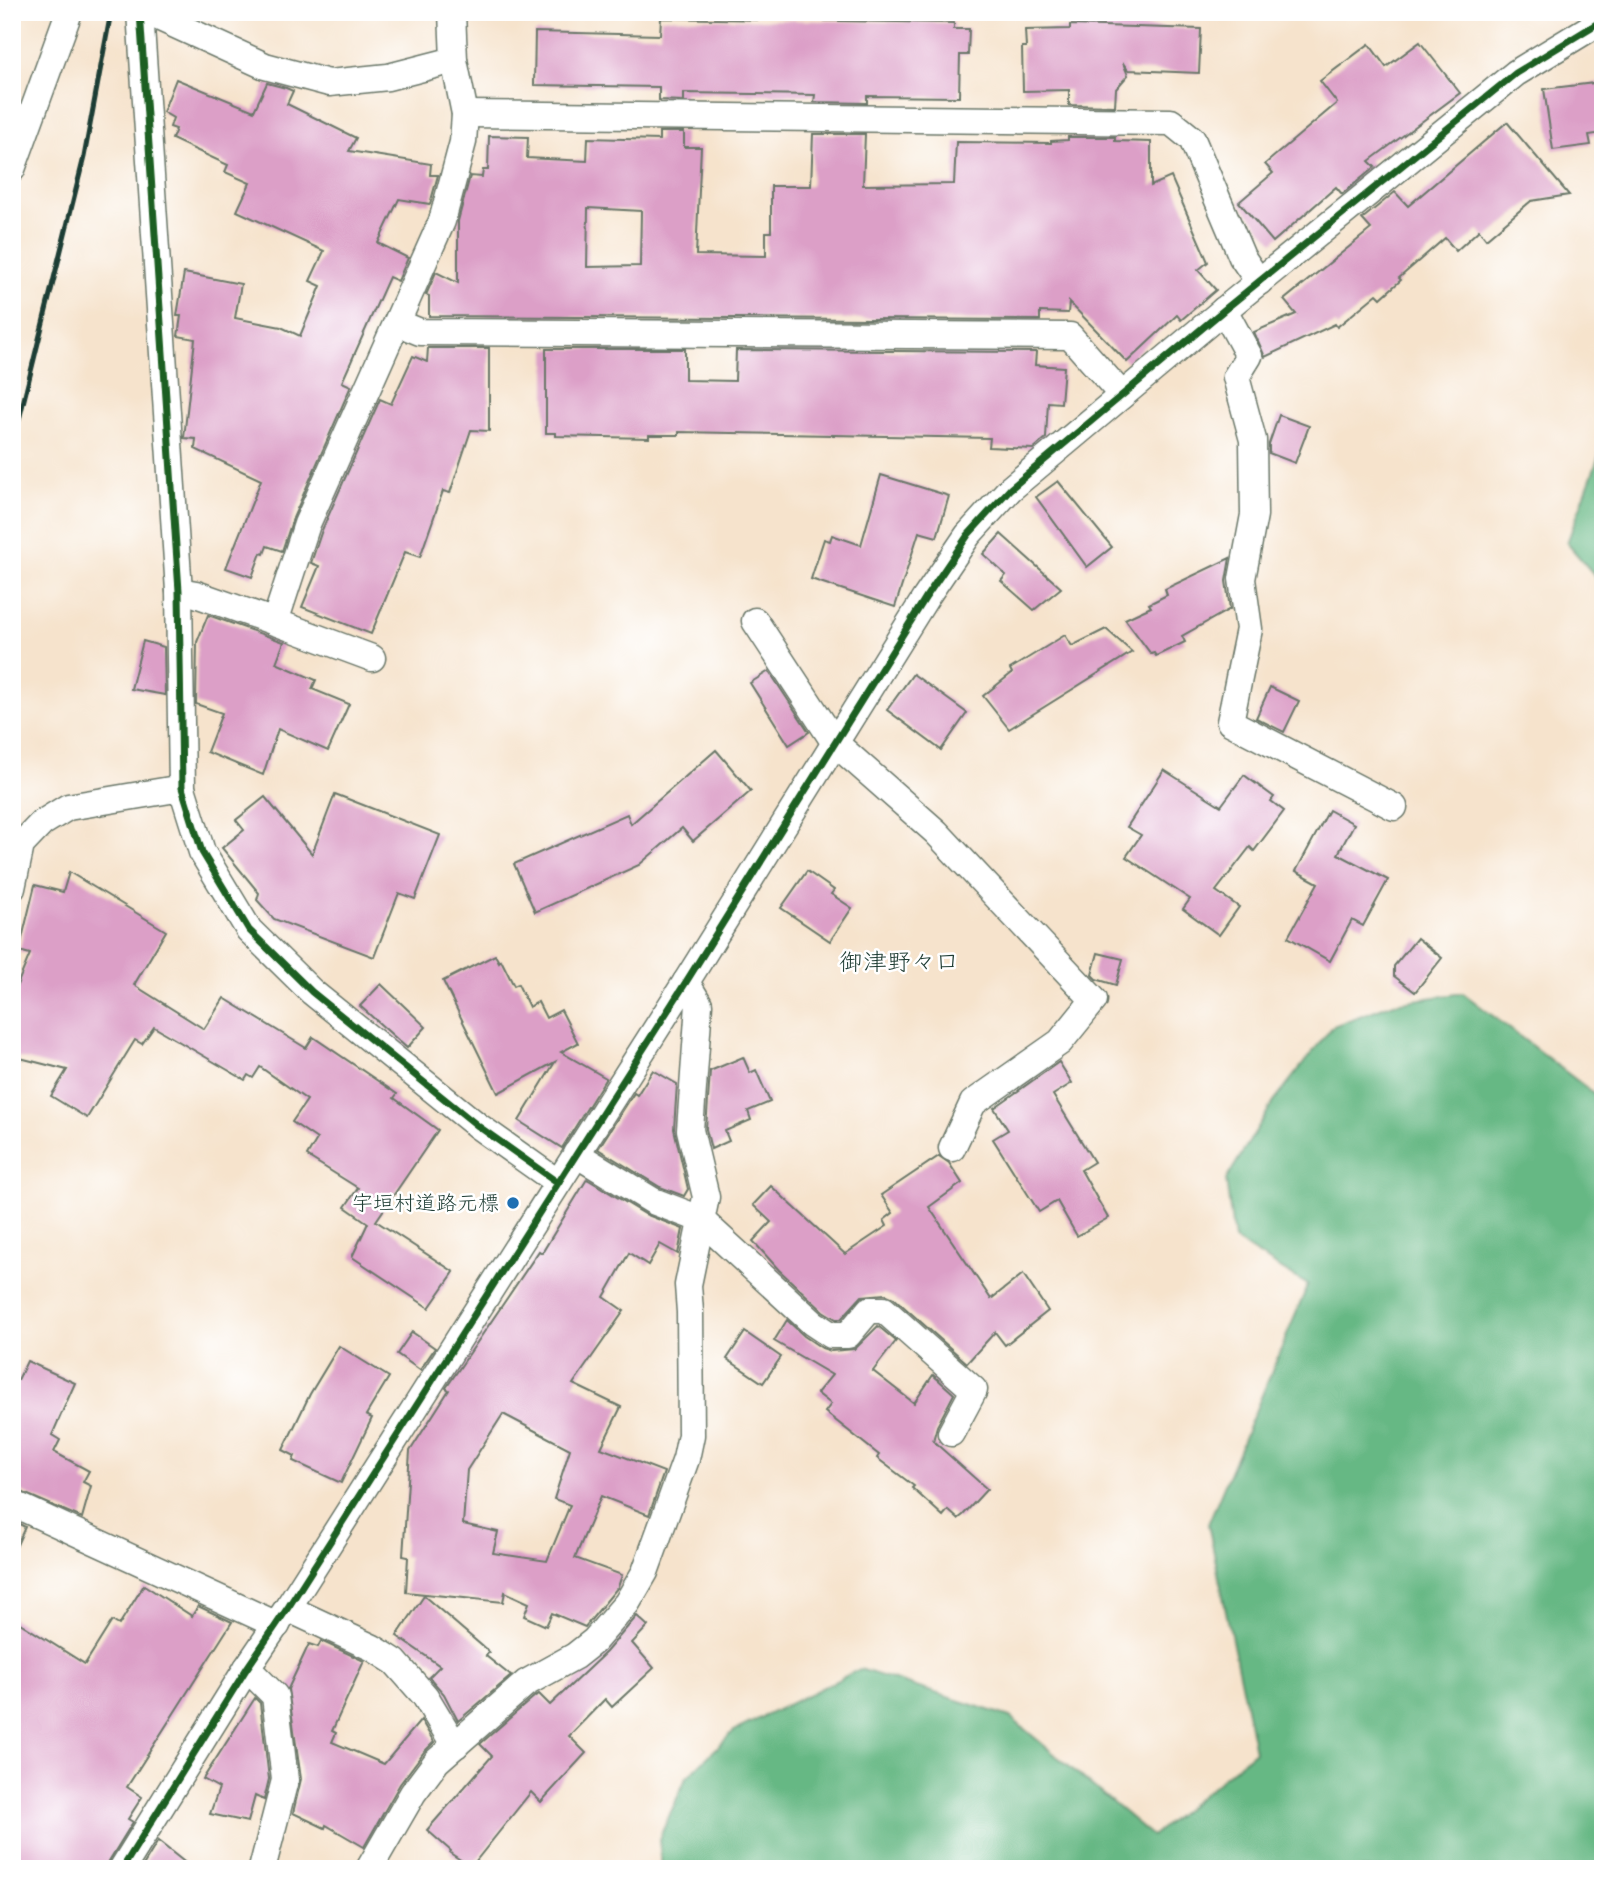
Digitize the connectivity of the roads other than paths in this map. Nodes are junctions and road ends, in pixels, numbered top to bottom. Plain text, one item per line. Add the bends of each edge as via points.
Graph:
1 (69, 12) edge
2 (139, 12) edge
3 (147, 12) edge
4 (452, 12) edge
5 (1603, 20) edge
6 (454, 60) junction
7 (465, 114) junction
8 (12, 169) edge
9 (1259, 282) junction
10 (1224, 310) junction
11 (398, 323) junction
12 (1122, 395) junction
13 (179, 591) junction
14 (755, 621) dead end
15 (275, 622) junction
16 (372, 658) dead end
17 (835, 743) junction
18 (182, 788) junction
19 (1394, 807) dead end
20 (12, 888) edge
21 (686, 982) junction
22 (952, 1148) dead end
23 (576, 1154) junction
24 (557, 1182) junction
25 (700, 1219) junction
26 (951, 1433) dead end
27 (12, 1503) edge
28 (283, 1615) junction
29 (247, 1668) junction
30 (456, 1745) junction
31 (122, 1869) edge
32 (261, 1869) edge
33 (369, 1869) edge

1 - 8 street
2 - 13 street
3 - 6 street via 265,66 329,83 388,77
4 - 6 street
5 - 9 street via 1516,74
6 - 7 street
7 - 9 street via 1171,122 1192,139 1242,257
7 - 11 street via 463,142 442,221
9 - 10 street
10 - 12 street
10 - 19 street via 1250,356 1236,377 1253,440 1254,515 1242,579 1249,629 1230,722
11 - 12 street via 420,332 1070,336
11 - 15 street via 307,524
12 - 17 street via 1010,489 968,535
13 - 15 street
13 - 18 street
14 - 17 street
15 - 16 street
17 - 21 street
17 - 22 street via 936,832 1094,1000 1060,1042 973,1103
18 - 20 street via 68,807 41,823 21,845
18 - 24 street via 202,852 249,930 312,992 478,1126
21 - 23 street
21 - 25 street via 699,1003 690,1130 706,1197
23 - 24 street
23 - 25 street via 653,1202
24 - 28 street
25 - 26 street via 831,1335 848,1335 869,1311 884,1310 974,1390
25 - 30 street via 688,1285 691,1436 645,1572 627,1603 594,1641 575,1657 526,1683
27 - 28 street
28 - 29 street
28 - 30 street via 300,1614 395,1662 425,1696
29 - 31 street
29 - 32 street via 275,1696 285,1780
30 - 33 street via 413,1793

